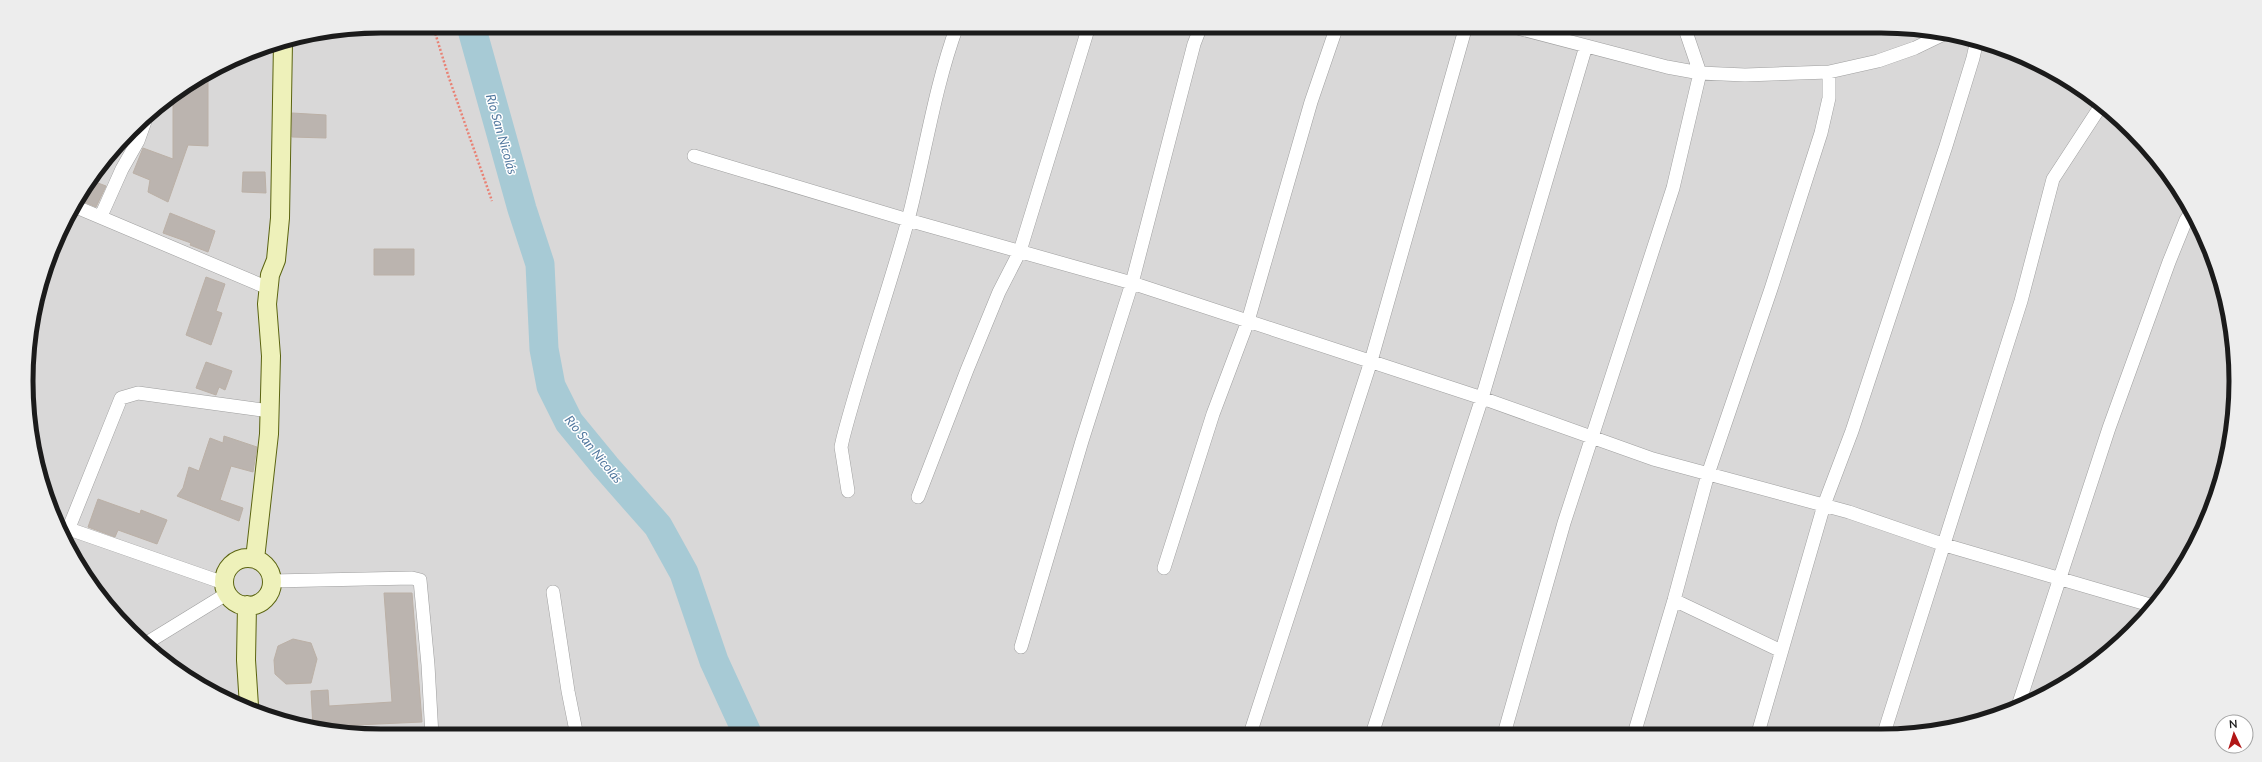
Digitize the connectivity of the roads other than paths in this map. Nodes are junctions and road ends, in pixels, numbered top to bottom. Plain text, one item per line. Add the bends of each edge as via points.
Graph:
1 (954, 33) edge
2 (1087, 33) edge
3 (1198, 33) edge
4 (1335, 33) edge
5 (1464, 33) edge
6 (1537, 33) edge
7 (1686, 33) edge
8 (1936, 38) edge
9 (1586, 46) junction
10 (1976, 46) edge
11 (283, 47) edge
12 (1829, 72) junction
13 (1700, 73) junction
14 (2098, 109) edge
15 (142, 128) edge
16 (694, 156) dead end
17 (79, 208) edge
18 (101, 216) junction
19 (2188, 217) edge
20 (908, 220) junction
21 (1020, 251) junction
22 (1132, 283) junction
23 (268, 288) junction
24 (1248, 320) junction
25 (1371, 361) junction
26 (1482, 398) junction
27 (270, 411) junction
28 (1594, 438) junction
29 (1708, 474) junction
30 (848, 491) dead end
31 (918, 497) dead end
32 (1824, 505) junction
33 (68, 532) edge
34 (1945, 545) junction
35 (255, 559) junction
36 (1164, 568) dead end
37 (2061, 580) junction
38 (272, 581) junction
39 (226, 588) junction
40 (553, 592) dead end
41 (1674, 600) junction
42 (2148, 604) edge
43 (247, 605) junction
44 (150, 641) edge
45 (1021, 646) dead end
46 (1781, 651) junction
47 (2020, 700) edge
48 (249, 703) edge
49 (432, 729) edge
50 (576, 729) edge
51 (1252, 729) edge
52 (1374, 729) edge
53 (1505, 729) edge
54 (1635, 729) edge
55 (1759, 729) edge
56 (1885, 729) edge

1 - 20 street via 948,50
2 - 21 street
3 - 22 street
4 - 24 street via 1311,102
5 - 25 street
6 - 9 street
7 - 13 street
8 - 12 street via 1885,58
9 - 13 street
9 - 26 street
10 - 32 street via 1946,146 1852,431
11 - 23 street via 280,211 276,260
12 - 13 street via 1745,75
12 - 29 street via 1829,98 1821,133
13 - 28 street via 1673,188
14 - 34 street via 2053,179 2021,301
15 - 18 street
16 - 20 street
17 - 18 street
18 - 23 street
19 - 37 street via 2109,428
20 - 21 street
20 - 30 street via 843,438 841,448
21 - 22 street
21 - 31 street via 999,292
22 - 24 street
22 - 45 street
23 - 27 street via 266,304 271,356
24 - 25 street
24 - 36 street via 1213,414
25 - 26 street
25 - 51 street
26 - 28 street
26 - 52 street
27 - 33 street via 138,393 122,398
27 - 35 street
28 - 29 street via 1653,459
28 - 53 street via 1564,523
29 - 32 street
29 - 41 street
32 - 34 street
32 - 46 street
33 - 39 street
34 - 37 street
34 - 56 street
35 - 38 street via 267,567
35 - 39 street via 247,558 233,563 225,576
37 - 42 street
37 - 47 street
38 - 43 street via 268,596 255,605
38 - 49 street via 412,578 420,580
39 - 43 street via 239,604
39 - 44 street
40 - 50 street
41 - 46 street
41 - 54 street
43 - 48 street via 246,660
46 - 55 street

